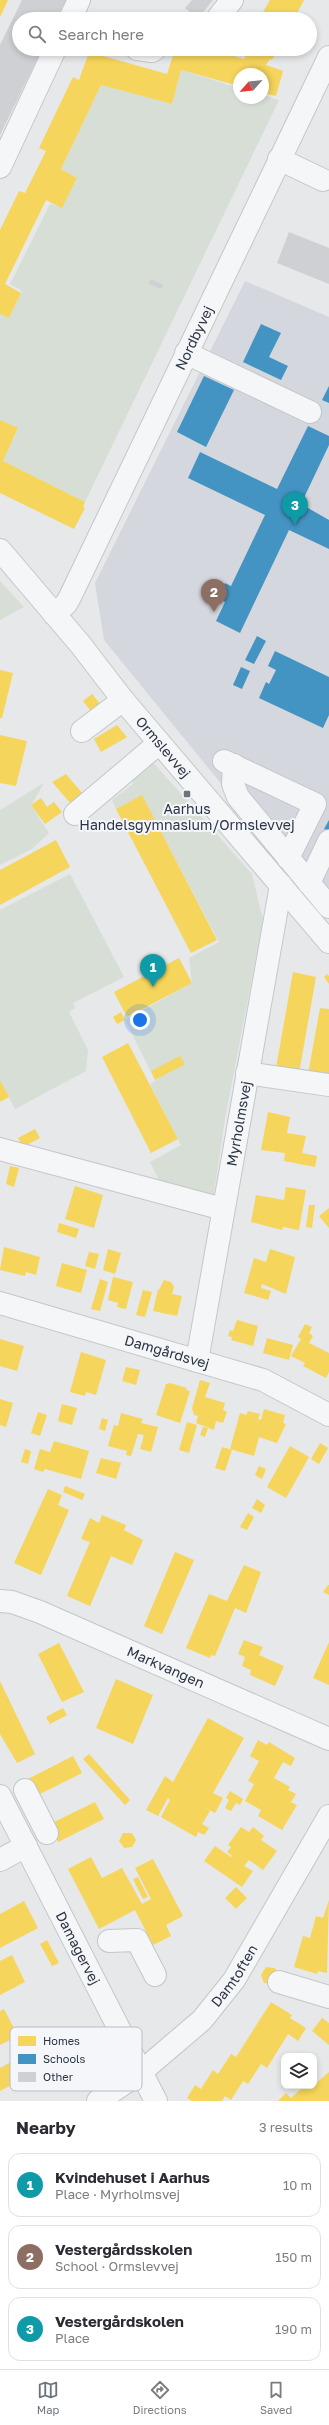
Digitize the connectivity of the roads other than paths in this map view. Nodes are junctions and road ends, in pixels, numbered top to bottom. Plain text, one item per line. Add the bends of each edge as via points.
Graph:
1 (79, 0) edge
2 (232, 0) edge
3 (73, 12) edge
4 (223, 12) edge
5 (53, 56) edge
6 (329, 57) edge
7 (279, 160) junction
8 (0, 167) edge
9 (327, 178) edge
10 (186, 353) junction
11 (310, 412) dead end
12 (0, 550) edge
13 (54, 614) junction
14 (124, 700) junction
15 (82, 731) dead end
16 (159, 743) junction
17 (75, 814) dead end
18 (329, 841) edge
19 (288, 858) junction
20 (309, 883) junction
21 (281, 886) junction
22 (329, 907) edge
23 (329, 942) edge
24 (248, 1073) junction
25 (329, 1085) edge
26 (0, 1149) edge
27 (223, 1209) junction
28 (0, 1303) edge
29 (197, 1361) junction
30 (329, 1415) edge
31 (0, 1601) edge
32 (329, 1739) edge
33 (25, 1790) dead end
34 (0, 1796) edge
35 (43, 1809) junction
36 (329, 1816) edge
37 (14, 1824) junction
38 (47, 1833) dead end
39 (26, 1846) junction
40 (0, 1860) edge
41 (109, 1941) dead end
42 (155, 1975) dead end
43 (279, 1982) dead end
44 (329, 1997) edge
45 (118, 2027) edge
46 (142, 2071) edge
47 (142, 2074) edge
48 (113, 2091) edge
49 (98, 2101) edge
50 (156, 2101) edge

1 - 3 street
2 - 4 street
5 - 8 street
6 - 7 street, Nordbyvej
7 - 9 street
7 - 10 street, Nordbyvej
10 - 11 street
10 - 13 street, Nordbyvej via 70,597
12 - 13 street, Ormslevvej
13 - 14 street, Ormslevvej
14 - 15 street
14 - 16 street, Ormslevvej
16 - 17 street
16 - 21 street, Ormslevvej
18 - 20 street
19 - 19 street via 238,797 229,763 315,804
19 - 20 street
20 - 22 street
21 - 23 street, Ormslevvej
21 - 24 street, Myrholmsvej
24 - 25 street
24 - 27 street, Myrholmsvej
26 - 27 street
27 - 29 street, Myrholmsvej
28 - 29 street, Damgårdsvej
29 - 30 street, Damgårdsvej via 263,1380
31 - 32 street, Markvangen via 12,1602 40,1612
33 - 35 street
34 - 37 street, Damagervej
35 - 37 street
35 - 38 street
36 - 46 street, Damtoften via 234,1980 202,2020
37 - 39 street, Damagervej
39 - 40 street
39 - 45 street, Damagervej
41 - 42 street via 137,1940
43 - 44 street
47 - 50 street, Damagervej
48 - 49 street, Damtoften

